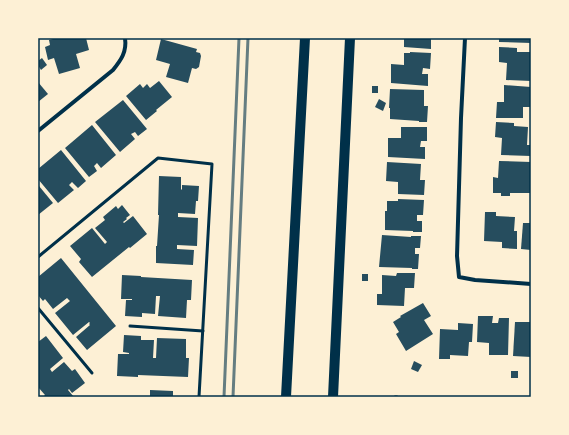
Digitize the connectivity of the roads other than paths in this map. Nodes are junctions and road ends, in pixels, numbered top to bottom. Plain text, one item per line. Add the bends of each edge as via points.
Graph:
1 (125, 38) edge
2 (305, 38) edge
3 (350, 38) edge
4 (465, 38) edge
5 (38, 131) edge
6 (38, 257) edge
7 (531, 284) edge
8 (38, 308) edge
9 (130, 326) dead end
10 (203, 331) junction
11 (92, 373) dead end
12 (199, 397) edge
13 (286, 397) edge
14 (333, 397) edge

1 - 5 street via 126,45 122,58 113,70
2 - 13 main road
3 - 14 main road
4 - 7 street via 457,256 460,277
6 - 10 lane via 158,158 212,164
8 - 11 lane
9 - 10 lane
10 - 12 lane

